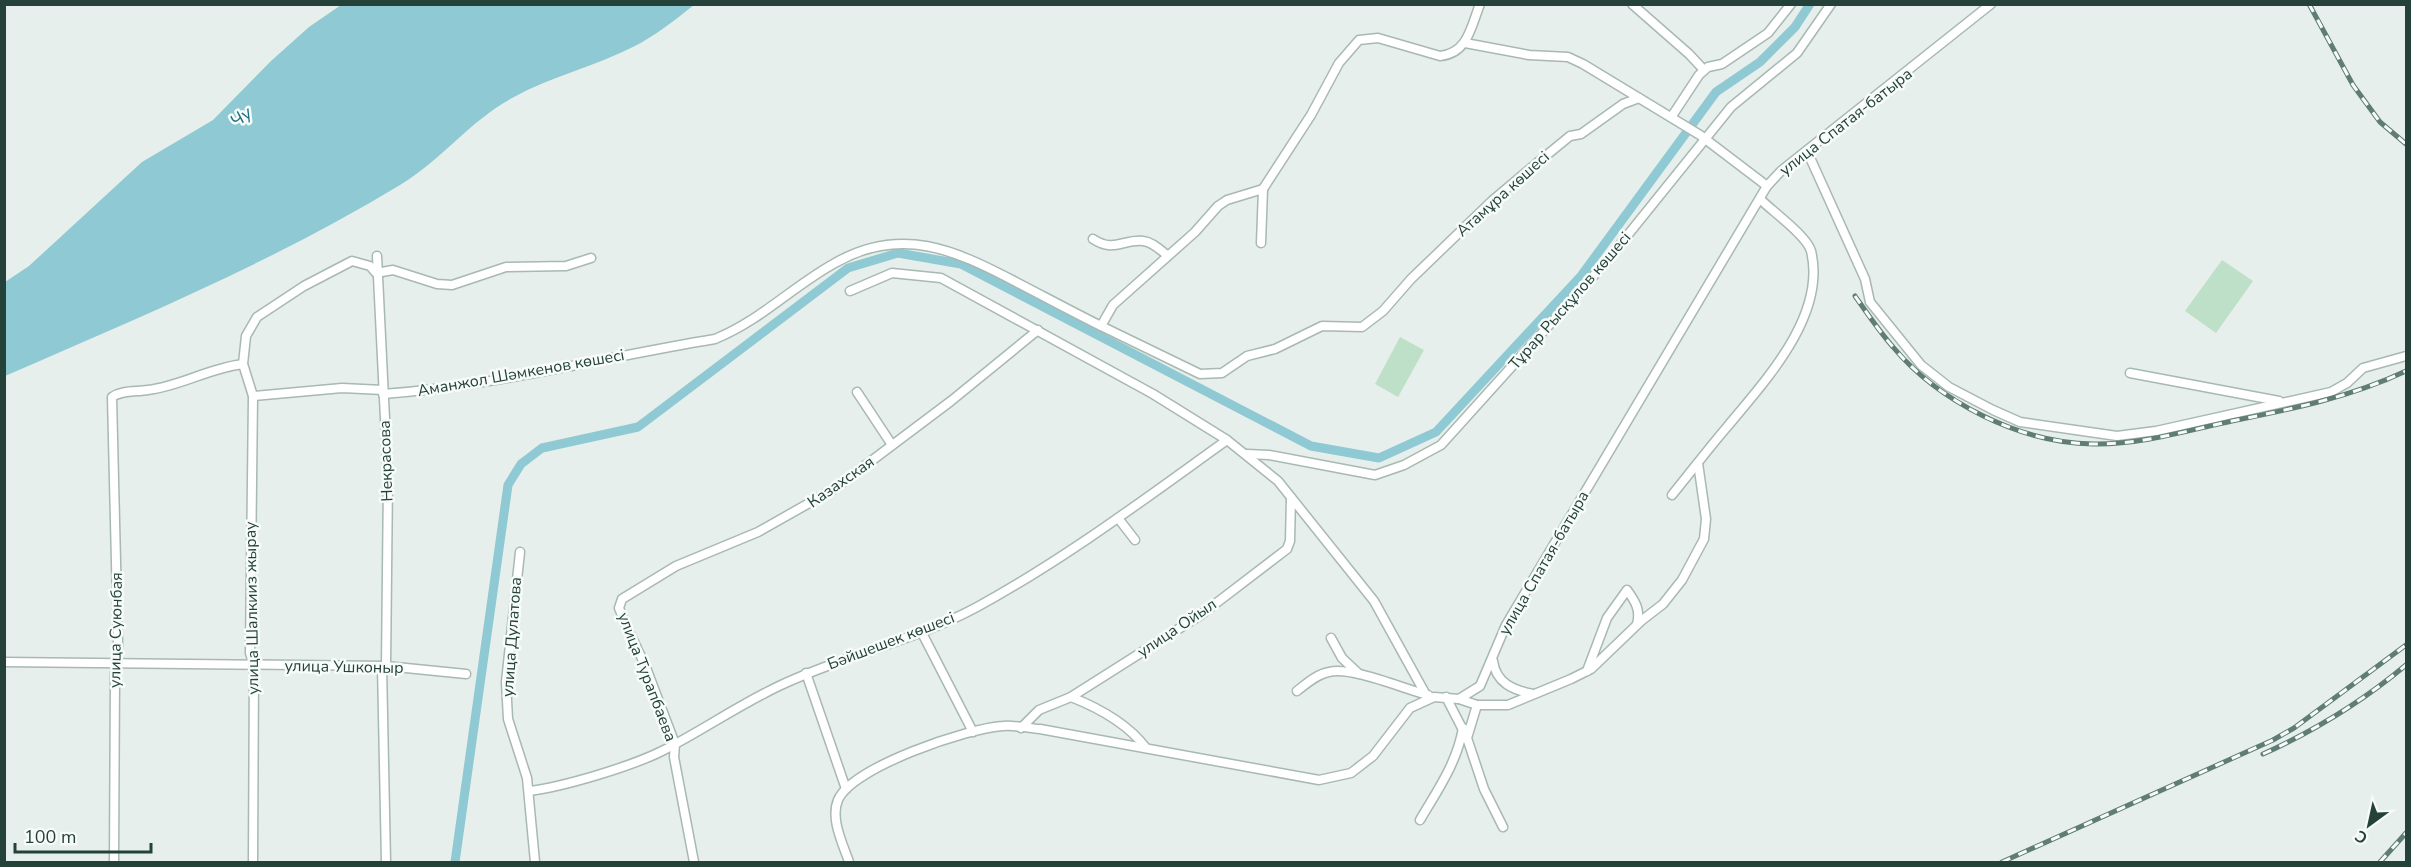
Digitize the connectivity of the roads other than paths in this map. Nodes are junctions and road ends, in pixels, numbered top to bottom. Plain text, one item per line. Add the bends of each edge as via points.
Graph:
1 (1479, 4) edge
2 (1632, 4) edge
3 (1791, 4) edge
4 (1832, 4) edge
5 (1991, 4) edge
6 (1465, 43) junction
7 (1704, 70) junction
8 (1639, 98) junction
9 (1675, 119) junction
10 (1703, 137) junction
11 (1807, 152) junction
12 (1767, 186) junction
13 (1263, 189) junction
14 (1760, 199) junction
15 (1093, 239) dead end
16 (1261, 243) dead end
17 (1167, 255) junction
18 (377, 256) dead end
19 (591, 258) dead end
20 (376, 273) junction
21 (850, 291) dead end
22 (1101, 326) junction
23 (1038, 330) junction
24 (2406, 356) edge
25 (243, 359) junction
26 (2130, 373) dead end
27 (383, 392) junction
28 (857, 392) dead end
29 (253, 396) junction
30 (2282, 402) junction
31 (1227, 440) junction
32 (892, 445) junction
33 (1247, 454) junction
34 (1698, 463) junction
35 (1672, 495) dead end
36 (1291, 498) junction
37 (1118, 518) junction
38 (1135, 540) dead end
39 (520, 552) dead end
40 (622, 599) joint
41 (1636, 627) junction
42 (922, 633) junction
43 (1330, 638) dead end
44 (1493, 660) junction
45 (4, 662) edge
46 (116, 663) junction
47 (254, 666) junction
48 (384, 666) junction
49 (1587, 671) junction
50 (806, 673) junction
51 (466, 674) dead end
52 (1359, 675) junction
53 (1297, 691) dead end
54 (1533, 694) junction
55 (1430, 696) junction
56 (1071, 697) junction
57 (1446, 697) junction
58 (1459, 699) junction
59 (1477, 705) junction
60 (1021, 728) junction
61 (1463, 728) junction
62 (973, 732) junction
63 (1467, 738) junction
64 (675, 744) junction
65 (1146, 748) junction
66 (846, 789) junction
67 (529, 791) junction
68 (1420, 820) dead end
69 (1503, 827) dead end
70 (114, 862) edge
71 (253, 862) edge
72 (386, 862) edge
73 (535, 862) edge
74 (694, 862) edge
75 (849, 862) edge

1 - 6 street
2 - 7 street
3 - 7 street via 1768,33 1722,64
4 - 10 street, Тұрар Рысқұлов көшесі via 1797,52 1731,107
5 - 11 street, улица Спатая-батыра
6 - 8 street via 1529,55 1568,57
6 - 13 street via 1458,52 1440,56 1378,38 1359,40 1339,63 1311,116
7 - 9 street
8 - 9 street
8 - 22 street, Атамұра көшесі via 1623,104 1581,134 1570,136 1537,163 1493,200 1383,311 1362,327 1323,326 1275,349 1247,356 1213,375 1200,374
9 - 10 street
10 - 12 street
10 - 33 street, Тұрар Рысқұлов көшесі via 1606,262 1441,445 1375,475
11 - 12 street, улица Спатая-батыра
11 - 30 street via 1865,279 1870,302 1921,365 1975,401 2020,422 2116,436 2156,431
12 - 14 street, улица Спатая-батыра
13 - 16 street
13 - 17 street via 1218,206
14 - 34 street via 1811,250 1805,318 1778,365
14 - 44 street, улица Спатая-батыра via 1506,625
15 - 17 street via 1118,246 1152,243
17 - 22 street via 1113,305
18 - 20 street, Некрасова
19 - 20 street via 566,266 506,267 452,285 393,270
20 - 25 street via 370,266 352,261 304,286 257,317 246,336
20 - 27 street, Некрасова
21 - 23 street via 892,273 935,276
22 - 27 street, Аманжол Шәмкенов көшесі via 951,250 887,245 832,264 743,328 715,339 473,383
23 - 31 street
23 - 32 street, Казахская
24 - 30 street via 2363,368 2331,392
25 - 29 street, улица Шалкииз жырау
25 - 46 street, улица Суюнбая via 151,390 112,397
26 - 30 street
27 - 29 street, Аманжол Шәмкенов көшесі via 342,388
27 - 48 street, Некрасова via 388,480
28 - 32 street
29 - 47 street, улица Шалкииз жырау via 250,653
31 - 33 street
31 - 37 street, Бәйшешек көшесі
32 - 40 street, Казахская via 795,513 676,566
33 - 36 street
34 - 35 street
34 - 41 street via 1706,519 1704,539 1664,604
36 - 55 street via 1374,601
36 - 56 street, улица Ойыл via 1287,549 1202,614
37 - 38 street
37 - 42 street, Бәйшешек көшесі via 977,607
39 - 67 street, улица Дулатова via 506,682 508,719
40 - 64 street, улица Турапбаева via 619,608
41 - 49 street
41 - 49 street via 1637,603 1627,590 1607,618
42 - 50 street, Бәйшешек көшесі
42 - 62 street
43 - 52 street
44 - 54 street via 1495,672 1503,682
44 - 58 street, улица Спатая-батыра via 1480,686
45 - 46 street, улица Ушконыр
46 - 47 street, улица Ушконыр
46 - 70 street, улица Суюнбая
47 - 48 street, улица Ушконыр
47 - 71 street, улица Шалкииз жырау
48 - 51 street, улица Ушконыр
48 - 72 street, Некрасова
49 - 54 street
50 - 64 street, Бәйшешек көшесі
50 - 66 street
52 - 53 street via 1330,671
52 - 55 street
54 - 59 street via 1508,705
55 - 57 street
55 - 65 street via 1410,708 1373,756 1351,773 1319,780
56 - 60 street, улица Ойыл via 1039,710
56 - 65 street via 1136,734
57 - 58 street
57 - 61 street
58 - 59 street
59 - 63 street
60 - 62 street via 1003,726
60 - 65 street
61 - 63 street
61 - 68 street via 1441,787
62 - 66 street via 922,748 869,772
63 - 69 street via 1484,789
64 - 67 street, Бәйшешек көшесі via 603,771
64 - 74 street, улица Турапбаева
66 - 75 street via 838,800 836,813
67 - 73 street, улица Дулатова

